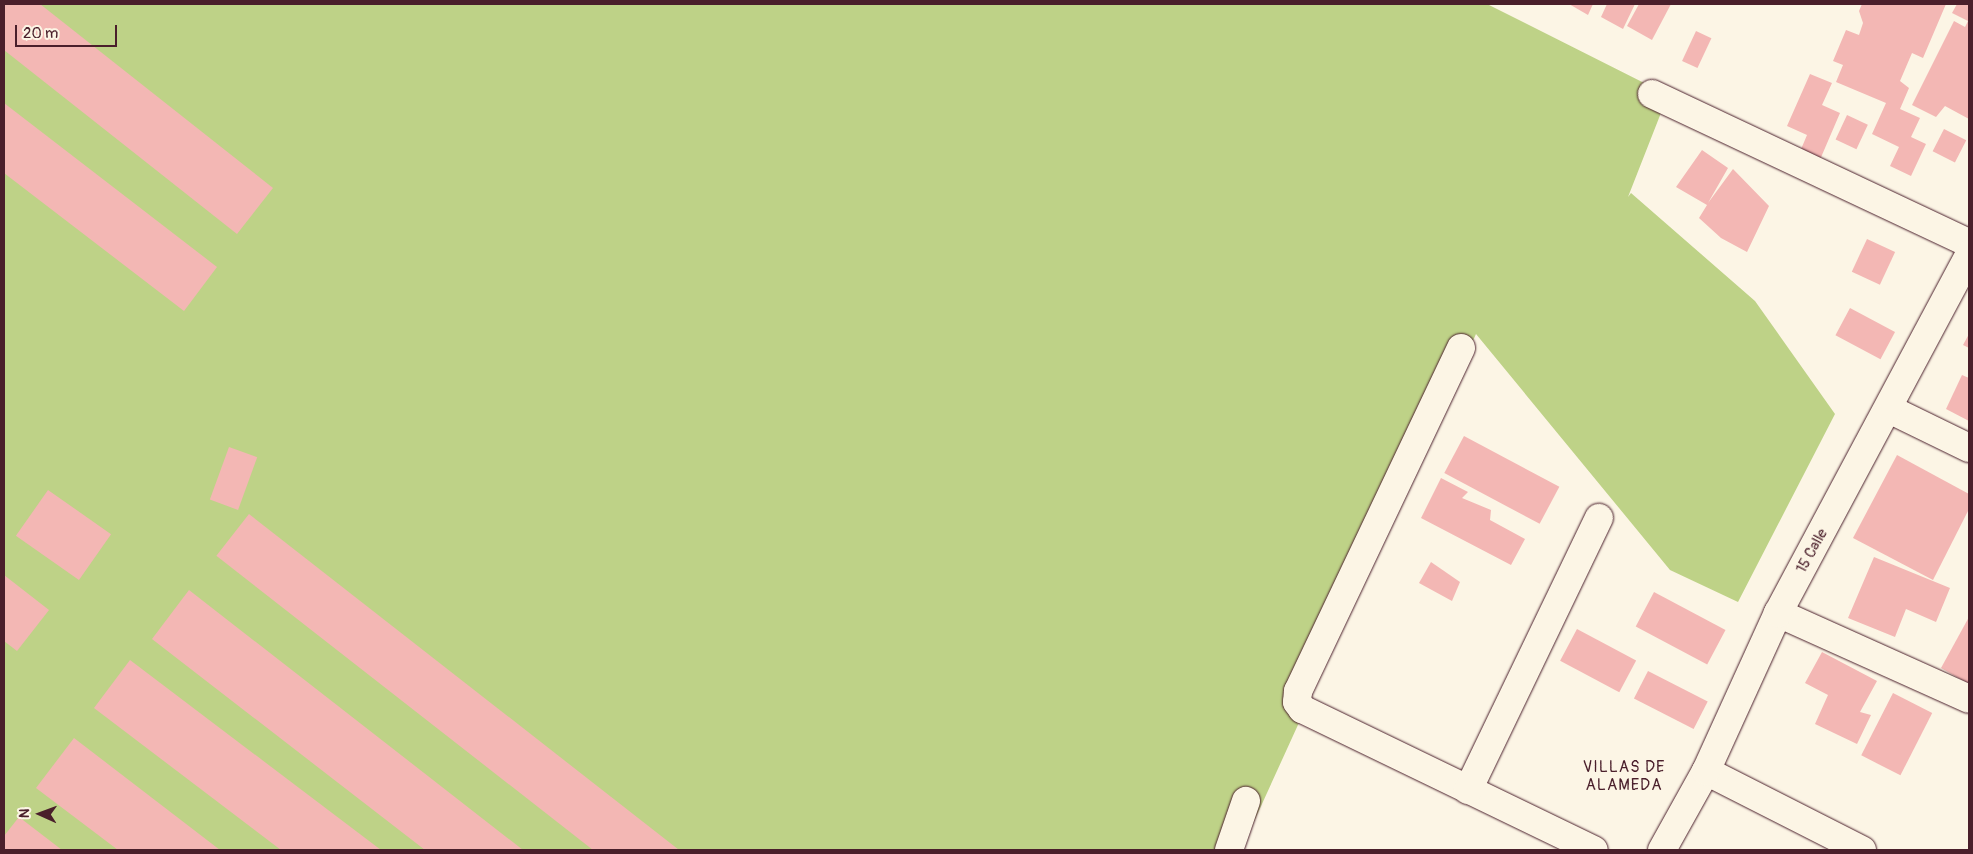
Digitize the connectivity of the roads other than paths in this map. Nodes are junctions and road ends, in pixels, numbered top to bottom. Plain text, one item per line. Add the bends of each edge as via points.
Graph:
1 (1652, 94) dead end
2 (1969, 243) edge
3 (1969, 255) edge
4 (1460, 348) dead end
5 (1889, 409) junction
6 (1969, 448) edge
7 (1599, 518) dead end
8 (1778, 613) junction
9 (1969, 699) edge
10 (1706, 771) junction
11 (1468, 790) junction
12 (1246, 801) dead end
13 (1229, 850) edge
14 (1594, 850) edge
15 (1662, 850) edge
16 (1862, 850) edge

1 - 2 street
3 - 5 street, 15 Calle
4 - 11 street via 1298,691 1297,702 1302,709
5 - 6 street
5 - 8 street, 15 Calle
7 - 11 street
8 - 9 street
8 - 10 street, 15 Calle
10 - 15 street, 15 Calle
10 - 16 street
11 - 14 street
12 - 13 street

